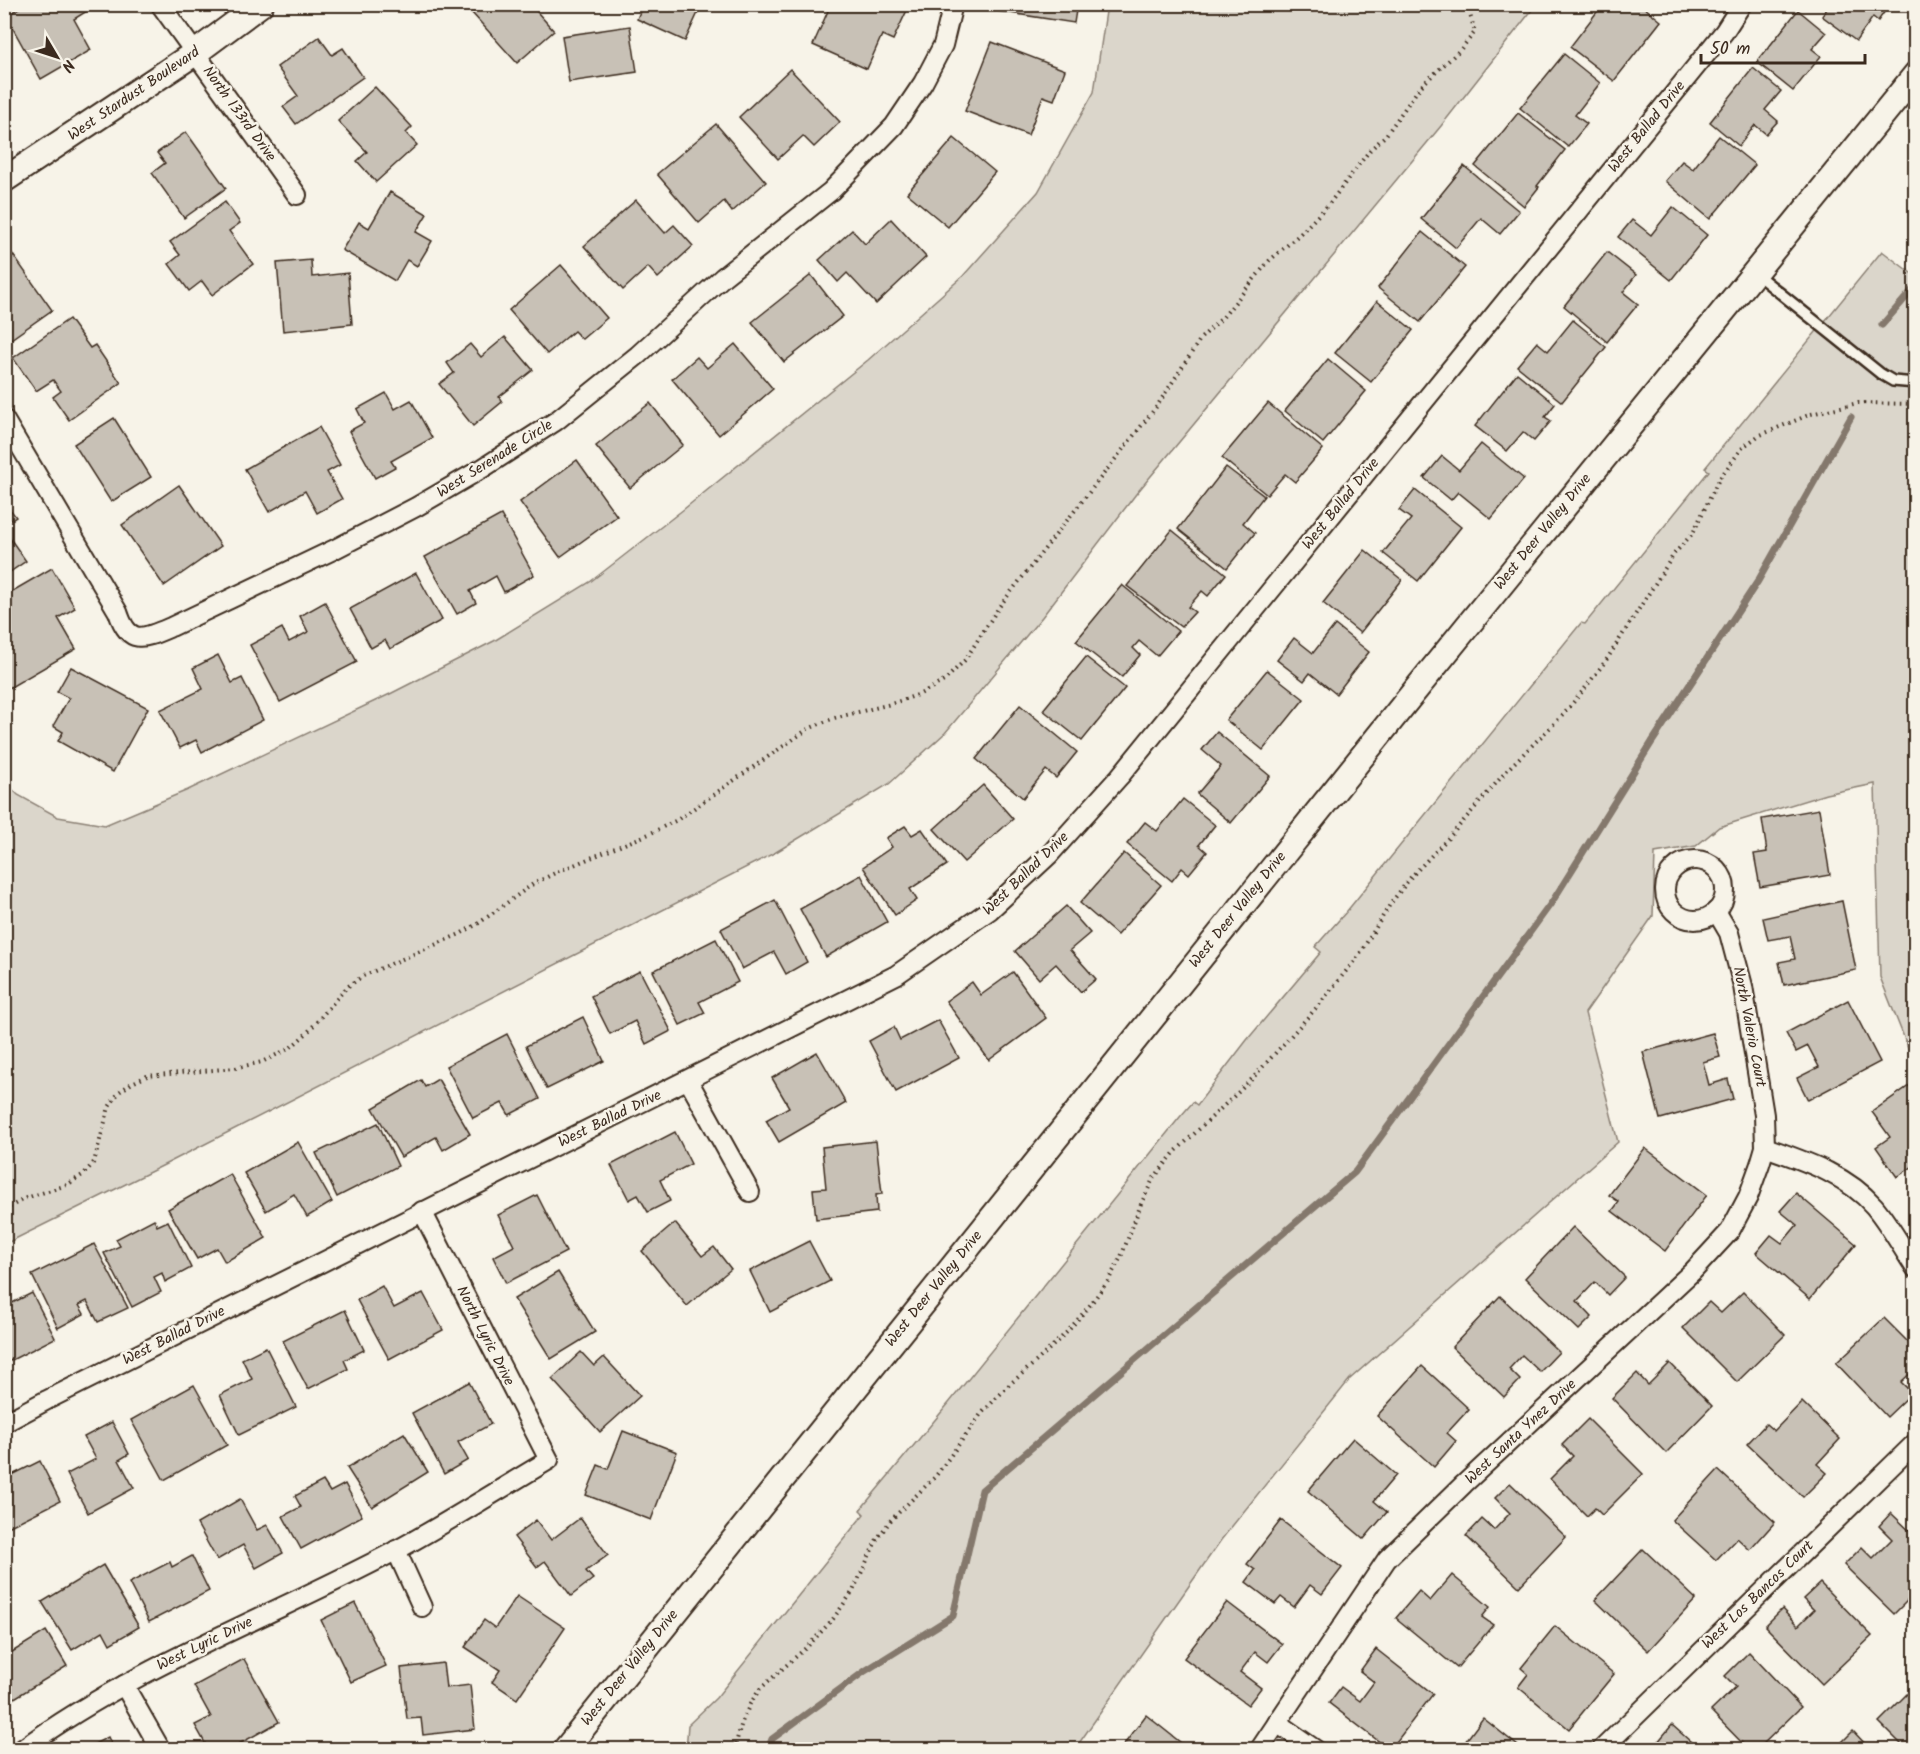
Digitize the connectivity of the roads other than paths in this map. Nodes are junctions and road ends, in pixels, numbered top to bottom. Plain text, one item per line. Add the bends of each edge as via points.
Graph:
1 (160, 4) edge
2 (261, 4) edge
3 (953, 4) edge
4 (1742, 4) edge
5 (195, 53) junction
6 (1916, 74) edge
7 (4, 180) edge
8 (297, 195) dead end
9 (1755, 273) junction
10 (1916, 383) edge
11 (4, 419) edge
12 (1716, 911) dead end
13 (688, 1080) junction
14 (1765, 1147) junction
15 (750, 1192) dead end
16 (422, 1211) junction
17 (1916, 1269) edge
18 (4, 1423) edge
19 (1916, 1442) edge
20 (549, 1460) joint
21 (396, 1550) junction
22 (422, 1607) dead end
23 (124, 1684) junction
24 (1277, 1723) junction
25 (21, 1749) edge
26 (161, 1749) edge
27 (565, 1749) edge
28 (1259, 1749) edge
29 (1317, 1749) edge
30 (1601, 1749) edge

1 - 5 street, North 133rd Drive
2 - 5 street, West Stardust Boulevard
3 - 11 street, West Serenade Circle via 943,45 894,126 831,191 723,277 638,355 556,421 416,507 153,635 133,636 123,629 118,612
4 - 13 street, West Ballad Drive via 1717,41 1120,776 1049,855 990,910 896,975
5 - 7 street, West Stardust Boulevard
5 - 8 street, North 133rd Drive
6 - 9 street, West Deer Valley Drive
9 - 10 lane via 1881,374 1893,381
9 - 27 street, West Deer Valley Drive
12 - 14 street, North Valerio Court via 1729,933 1743,986 1760,1083
13 - 15 street
13 - 16 street, West Ballad Drive
14 - 17 street via 1815,1165 1850,1184 1874,1206
14 - 24 street, West Santa Ynez Drive via 1748,1197 1730,1231 1694,1271 1387,1559
16 - 18 street, West Ballad Drive
16 - 20 street, North Lyric Drive
19 - 30 street, West Los Bancos Court
20 - 21 street, West Lyric Drive
21 - 22 street
21 - 23 street, West Lyric Drive
23 - 25 street, West Lyric Drive
23 - 26 street
24 - 28 street, West Santa Ynez Drive
24 - 29 street

